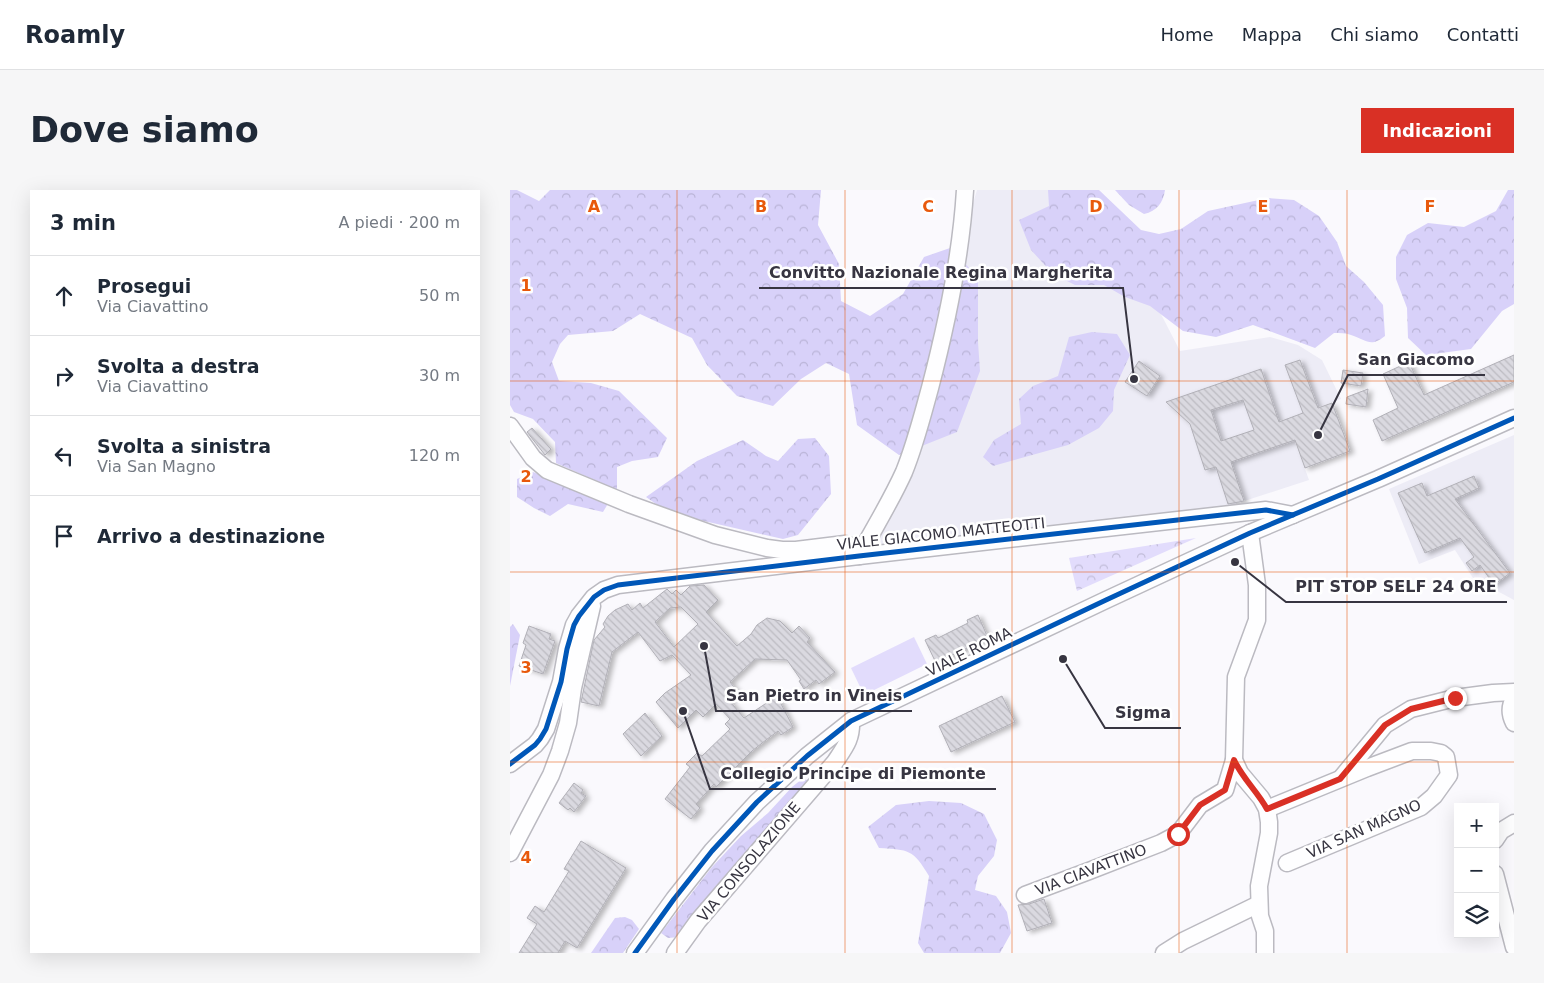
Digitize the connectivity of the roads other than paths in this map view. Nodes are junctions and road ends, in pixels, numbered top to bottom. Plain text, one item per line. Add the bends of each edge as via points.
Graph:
1 (965, 190) edge
2 (1514, 418) edge
3 (510, 426) edge
4 (1293, 515) junction
5 (1250, 533) junction
6 (859, 556) junction
7 (594, 597) junction
8 (1514, 692) edge
9 (1514, 699) edge
10 (851, 721) junction
11 (1514, 723) edge
12 (1234, 760) junction
13 (510, 764) edge
14 (1340, 779) junction
15 (1267, 809) junction
16 (1514, 823) edge
17 (1499, 835) edge
18 (510, 853) edge
19 (1287, 863) dead end
20 (1499, 889) edge
21 (1025, 894) dead end
22 (1259, 904) junction
23 (1514, 947) edge
24 (635, 953) edge
25 (675, 953) edge
26 (1164, 953) edge
27 (1265, 953) edge

1 - 6 street via 953,288 917,437 903,472
2 - 4 street, VIALE ROMA
3 - 6 street via 533,458 547,470 629,504 715,535 767,548 796,550 845,544 853,547
4 - 5 street, VIALE ROMA
4 - 6 street, VIALE GIACOMO MATTEOTTI via 1266,510
5 - 10 street, VIALE ROMA
5 - 12 street, VIA CIAVATTINO via 1257,585 1257,620 1236,677
6 - 7 street, VIALE GIACOMO MATTEOTTI via 618,585
7 - 13 street via 574,626 546,729 535,745
7 - 18 street via 560,751
8 - 14 street, VIA SAN MAGNO via 1455,698 1411,709 1385,725
9 - 11 street via 1510,714
10 - 24 street, VIALE ROMA via 757,802 701,865
10 - 25 street, VIA CONSOLAZIONE via 849,741 835,762 698,921
12 - 15 street
12 - 21 street, VIA CIAVATTINO via 1225,790 1200,805 1178,834
14 - 15 street, VIA SAN MAGNO
14 - 19 street, VIA SAN MAGNO via 1412,750 1441,753 1446,758 1449,775 1434,796 1421,807
15 - 22 street via 1269,833 1259,886
16 - 17 street
20 - 23 street
22 - 26 street
22 - 27 street via 1265,931

